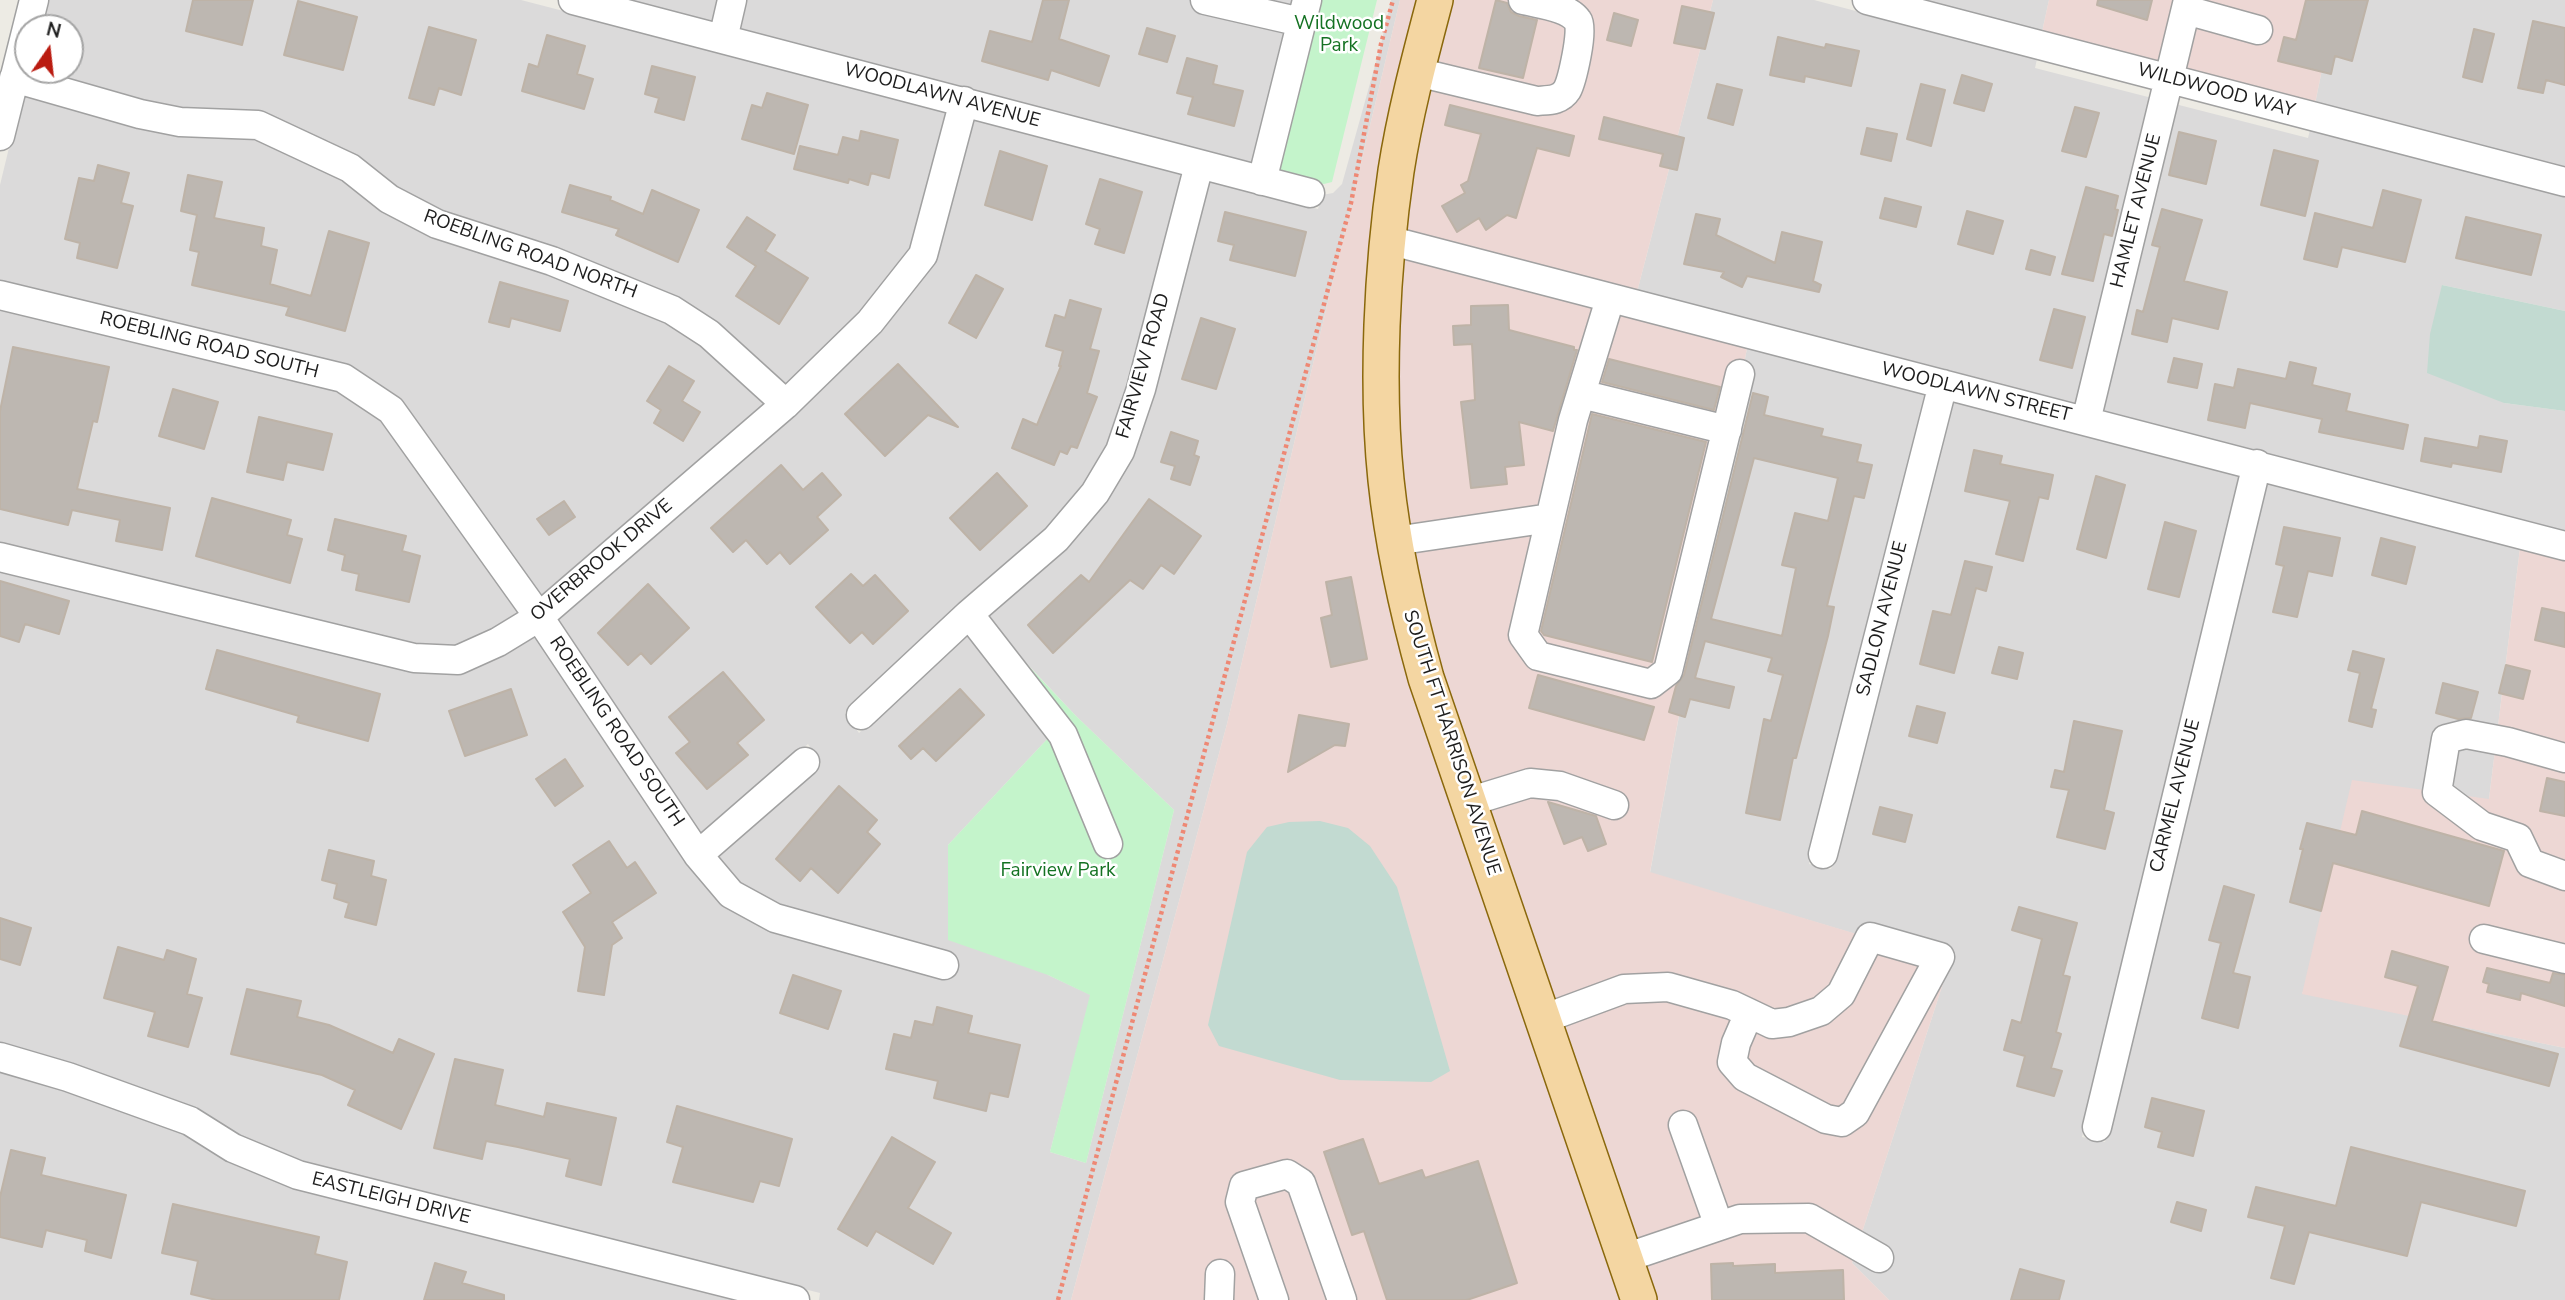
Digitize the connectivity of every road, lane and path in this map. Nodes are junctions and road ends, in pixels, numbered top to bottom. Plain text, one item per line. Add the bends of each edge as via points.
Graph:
1 (573, 0) edge
2 (732, 0) edge
3 (1205, 0) edge
4 (1393, 0) edge
5 (1435, 0) edge
6 (1523, 0) edge
7 (1867, 0) edge
8 (2187, 5) edge
9 (1304, 11) edge
10 (2258, 30) dead end
11 (723, 39) junction
12 (1416, 72) junction
13 (14, 78) edge
14 (2169, 79) junction
15 (35, 84) edge
16 (964, 101) junction
17 (0, 136) edge
18 (1199, 165) junction
19 (1262, 181) junction
20 (2565, 182) edge
21 (1310, 193) dead end
22 (1388, 240) junction
23 (0, 295) edge
24 (1610, 299) junction
25 (1740, 374) dead end
26 (1943, 384) junction
27 (1581, 394) junction
28 (786, 404) junction
29 (2086, 421) junction
30 (1727, 430) junction
31 (2257, 464) junction
32 (1550, 518) junction
33 (1395, 541) junction
34 (2565, 546) edge
35 (0, 557) edge
36 (969, 614) junction
37 (539, 617) junction
38 (861, 715) dead end
39 (2565, 758) edge
40 (805, 762) dead end
41 (1468, 802) junction
42 (1614, 806) dead end
43 (1108, 844) dead end
44 (1823, 854) dead end
45 (698, 855) junction
46 (2565, 876) edge
47 (2484, 939) dead end
48 (2565, 959) edge
49 (944, 965) dead end
50 (1749, 1013) junction
51 (1543, 1019) junction
52 (0, 1057) edge
53 (1683, 1125) dead end
54 (2096, 1127) dead end
55 (1719, 1226) junction
56 (1625, 1258) junction
57 (1879, 1258) dead end
58 (795, 1300) edge
59 (1058, 1300) edge
60 (1274, 1300) edge
61 (1342, 1300) edge
62 (1639, 1300) edge

1 - 11 street, WOODLAWN AVENUE
2 - 11 street
3 - 9 street
4 - 59 path via 1350,203
5 - 12 main road, SOUTH FT HARRISON AVENUE
6 - 12 street via 1567,11 1579,21 1581,33 1566,91 1555,100 1537,101
7 - 14 street, WILDWOOD WAY
8 - 10 street
8 - 14 street, HAMLET AVENUE
9 - 19 street
11 - 16 street, WOODLAWN AVENUE
12 - 22 main road, SOUTH FT HARRISON AVENUE
13 - 17 street
14 - 20 street, WILDWOOD WAY
14 - 29 street, HAMLET AVENUE
15 - 28 street, ROEBLING ROAD NORTH via 180,122 258,125 350,168 389,200 437,223 552,261 672,310 709,334
16 - 18 street, WOODLAWN AVENUE
16 - 28 street, OVERBROOK DRIVE via 923,255 870,322
18 - 19 street, WOODLAWN AVENUE
18 - 36 street, FAIRVIEW ROAD via 1141,389 1120,451 1095,494 1056,539
19 - 21 street, WOODLAWN AVENUE
22 - 24 street, WOODLAWN STREET
22 - 33 main road, SOUTH FT HARRISON AVENUE via 1382,417
23 - 37 street, ROEBLING ROAD SOUTH via 343,378 391,410
24 - 26 street, WOODLAWN STREET
24 - 27 street
25 - 30 street
26 - 29 street, WOODLAWN STREET
26 - 44 street, SADLON AVENUE
27 - 30 street
27 - 32 street
28 - 37 street, OVERBROOK DRIVE
29 - 31 street, WOODLAWN STREET
30 - 32 street via 1668,671 1651,684 1538,656 1523,635
31 - 34 street, WOODLAWN STREET
31 - 54 street, CARMEL AVENUE
32 - 33 street
33 - 41 main road, SOUTH FT HARRISON AVENUE via 1426,678
35 - 37 street, OVERBROOK DRIVE via 414,658 458,660
36 - 38 street, FAIRVIEW ROAD
36 - 43 street via 1063,734
37 - 45 street, ROEBLING ROAD SOUTH
39 - 46 street via 2466,734 2446,739 2437,792 2482,826 2518,838 2530,863
40 - 45 street
41 - 42 street via 1530,783 1560,786
41 - 51 main road, SOUTH FT HARRISON AVENUE
45 - 49 street, ROEBLING ROAD SOUTH via 731,894 775,918
47 - 48 street
50 - 50 street via 1732,1062 1745,1077 1826,1119 1842,1122 1855,1113 1940,957 1870,937 1842,994 1821,1011 1772,1024
50 - 51 street via 1668,987 1624,989
51 - 56 main road, SOUTH FT HARRISON AVENUE
52 - 58 street, EASTLEIGH DRIVE via 190,1121 233,1148 298,1175
53 - 55 street
55 - 56 street
55 - 57 street via 1740,1219 1809,1218
56 - 62 main road, SOUTH FT HARRISON AVENUE
60 - 61 street via 1240,1202 1244,1186 1287,1174 1301,1183

